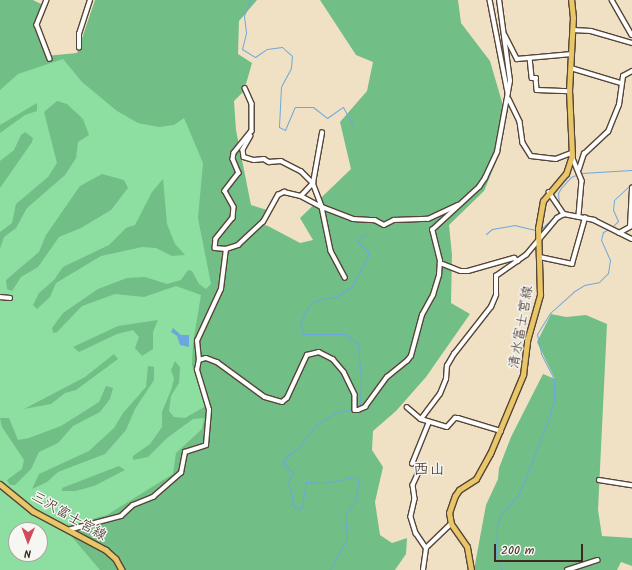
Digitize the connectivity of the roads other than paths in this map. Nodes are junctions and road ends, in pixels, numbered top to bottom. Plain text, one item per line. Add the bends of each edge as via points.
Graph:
1 (47, 0) edge
2 (90, 0) edge
3 (490, 0) edge
4 (499, 0) edge
5 (571, 0) edge
6 (612, 0) edge
7 (502, 29) junction
8 (573, 30) junction
9 (632, 35) edge
10 (632, 43) edge
11 (79, 48) dead end
12 (572, 54) junction
13 (530, 58) junction
14 (50, 59) dead end
15 (571, 68) junction
16 (632, 71) edge
17 (621, 83) junction
18 (245, 88) dead end
19 (569, 91) junction
20 (509, 98) junction
21 (252, 131) junction
22 (322, 133) dead end
23 (572, 155) junction
24 (579, 172) junction
25 (312, 183) junction
26 (632, 188) edge
27 (549, 192) junction
28 (301, 196) junction
29 (463, 203) junction
30 (322, 208) junction
31 (563, 213) junction
32 (579, 217) junction
33 (585, 218) junction
34 (619, 233) junction
35 (632, 239) edge
36 (539, 242) junction
37 (226, 249) junction
38 (540, 257) junction
39 (518, 261) junction
40 (440, 264) junction
41 (345, 277) dead end
42 (0, 297) edge
43 (10, 298) dead end
44 (199, 360) junction
45 (407, 407) dead end
46 (421, 419) junction
47 (429, 422) junction
48 (501, 431) junction
49 (412, 464) dead end
50 (422, 466) dead end
51 (599, 480) dead end
52 (0, 484) edge
53 (632, 485) edge
54 (451, 524) junction
55 (68, 530) junction
56 (426, 548) junction
57 (597, 560) dead end
58 (122, 570) edge
59 (422, 570) edge
60 (471, 570) edge
61 (567, 570) edge

1 - 14 street via 37,25
2 - 11 street via 79,34
3 - 20 street
4 - 7 street
5 - 8 main road, 清水富士宮線
6 - 9 street
7 - 13 street via 515,59
7 - 20 street via 510,69
8 - 10 street via 591,31
8 - 12 main road, 清水富士宮線
12 - 13 street
12 - 15 main road, 清水富士宮線
13 - 19 street via 532,78 536,78 537,90
15 - 17 street
15 - 19 main road, 清水富士宮線
16 - 17 street via 623,76
17 - 24 street via 619,105 608,132 584,154
18 - 21 street via 252,104
19 - 23 main road, 清水富士宮線
20 - 23 street via 520,122 523,143 531,156 556,159
20 - 29 street via 492,166 482,183
21 - 25 street via 243,150 244,157 254,160 261,158 269,162 282,161 301,171
21 - 37 street via 235,150 233,159 238,173 225,191 234,207 233,218 214,244 215,248
22 - 25 street
23 - 24 street
23 - 27 main road, 清水富士宮線 via 566,174
24 - 32 street via 582,189
25 - 28 street
25 - 30 street
26 - 34 street via 630,227
27 - 31 street
27 - 36 main road, 清水富士宮線 via 543,201 538,230
28 - 30 street
28 - 37 street via 284,192 278,195 263,222 238,245
29 - 30 street via 428,219 394,220 384,225 375,220 353,219
29 - 40 street via 432,230
30 - 41 street via 331,251
31 - 32 street
31 - 36 street
32 - 33 street
33 - 34 street
33 - 38 street via 572,264
34 - 35 street
36 - 38 main road, 清水富士宮線
36 - 39 street
37 - 44 street via 226,268 219,296 197,341
38 - 48 main road, 清水富士宮線 via 540,295 527,340 524,375
39 - 40 street via 514,258 490,267 460,271
39 - 46 street via 496,276 496,295 491,307 454,354 447,366 446,379 440,394
40 - 44 street via 436,288 422,315 411,356 387,377 365,407 355,408 355,395 344,372 333,360 319,352 307,355 282,402 265,397 217,362 206,358
42 - 43 street
44 - 55 street via 197,370 209,410 206,445 185,452 181,473 153,497 133,505 121,516
45 - 46 street
46 - 47 street
47 - 48 street via 447,427 458,418
47 - 49 street
48 - 54 main road, 清水富士宮線 via 476,479 454,496 449,513
50 - 56 street via 413,485 415,500 411,517 416,533
51 - 53 street
52 - 55 main road, 三沢富士宮線 via 33,511
54 - 56 street
54 - 60 main road via 467,547
55 - 58 main road, 三沢富士宮線 via 106,550 116,558
56 - 59 street
57 - 61 street

